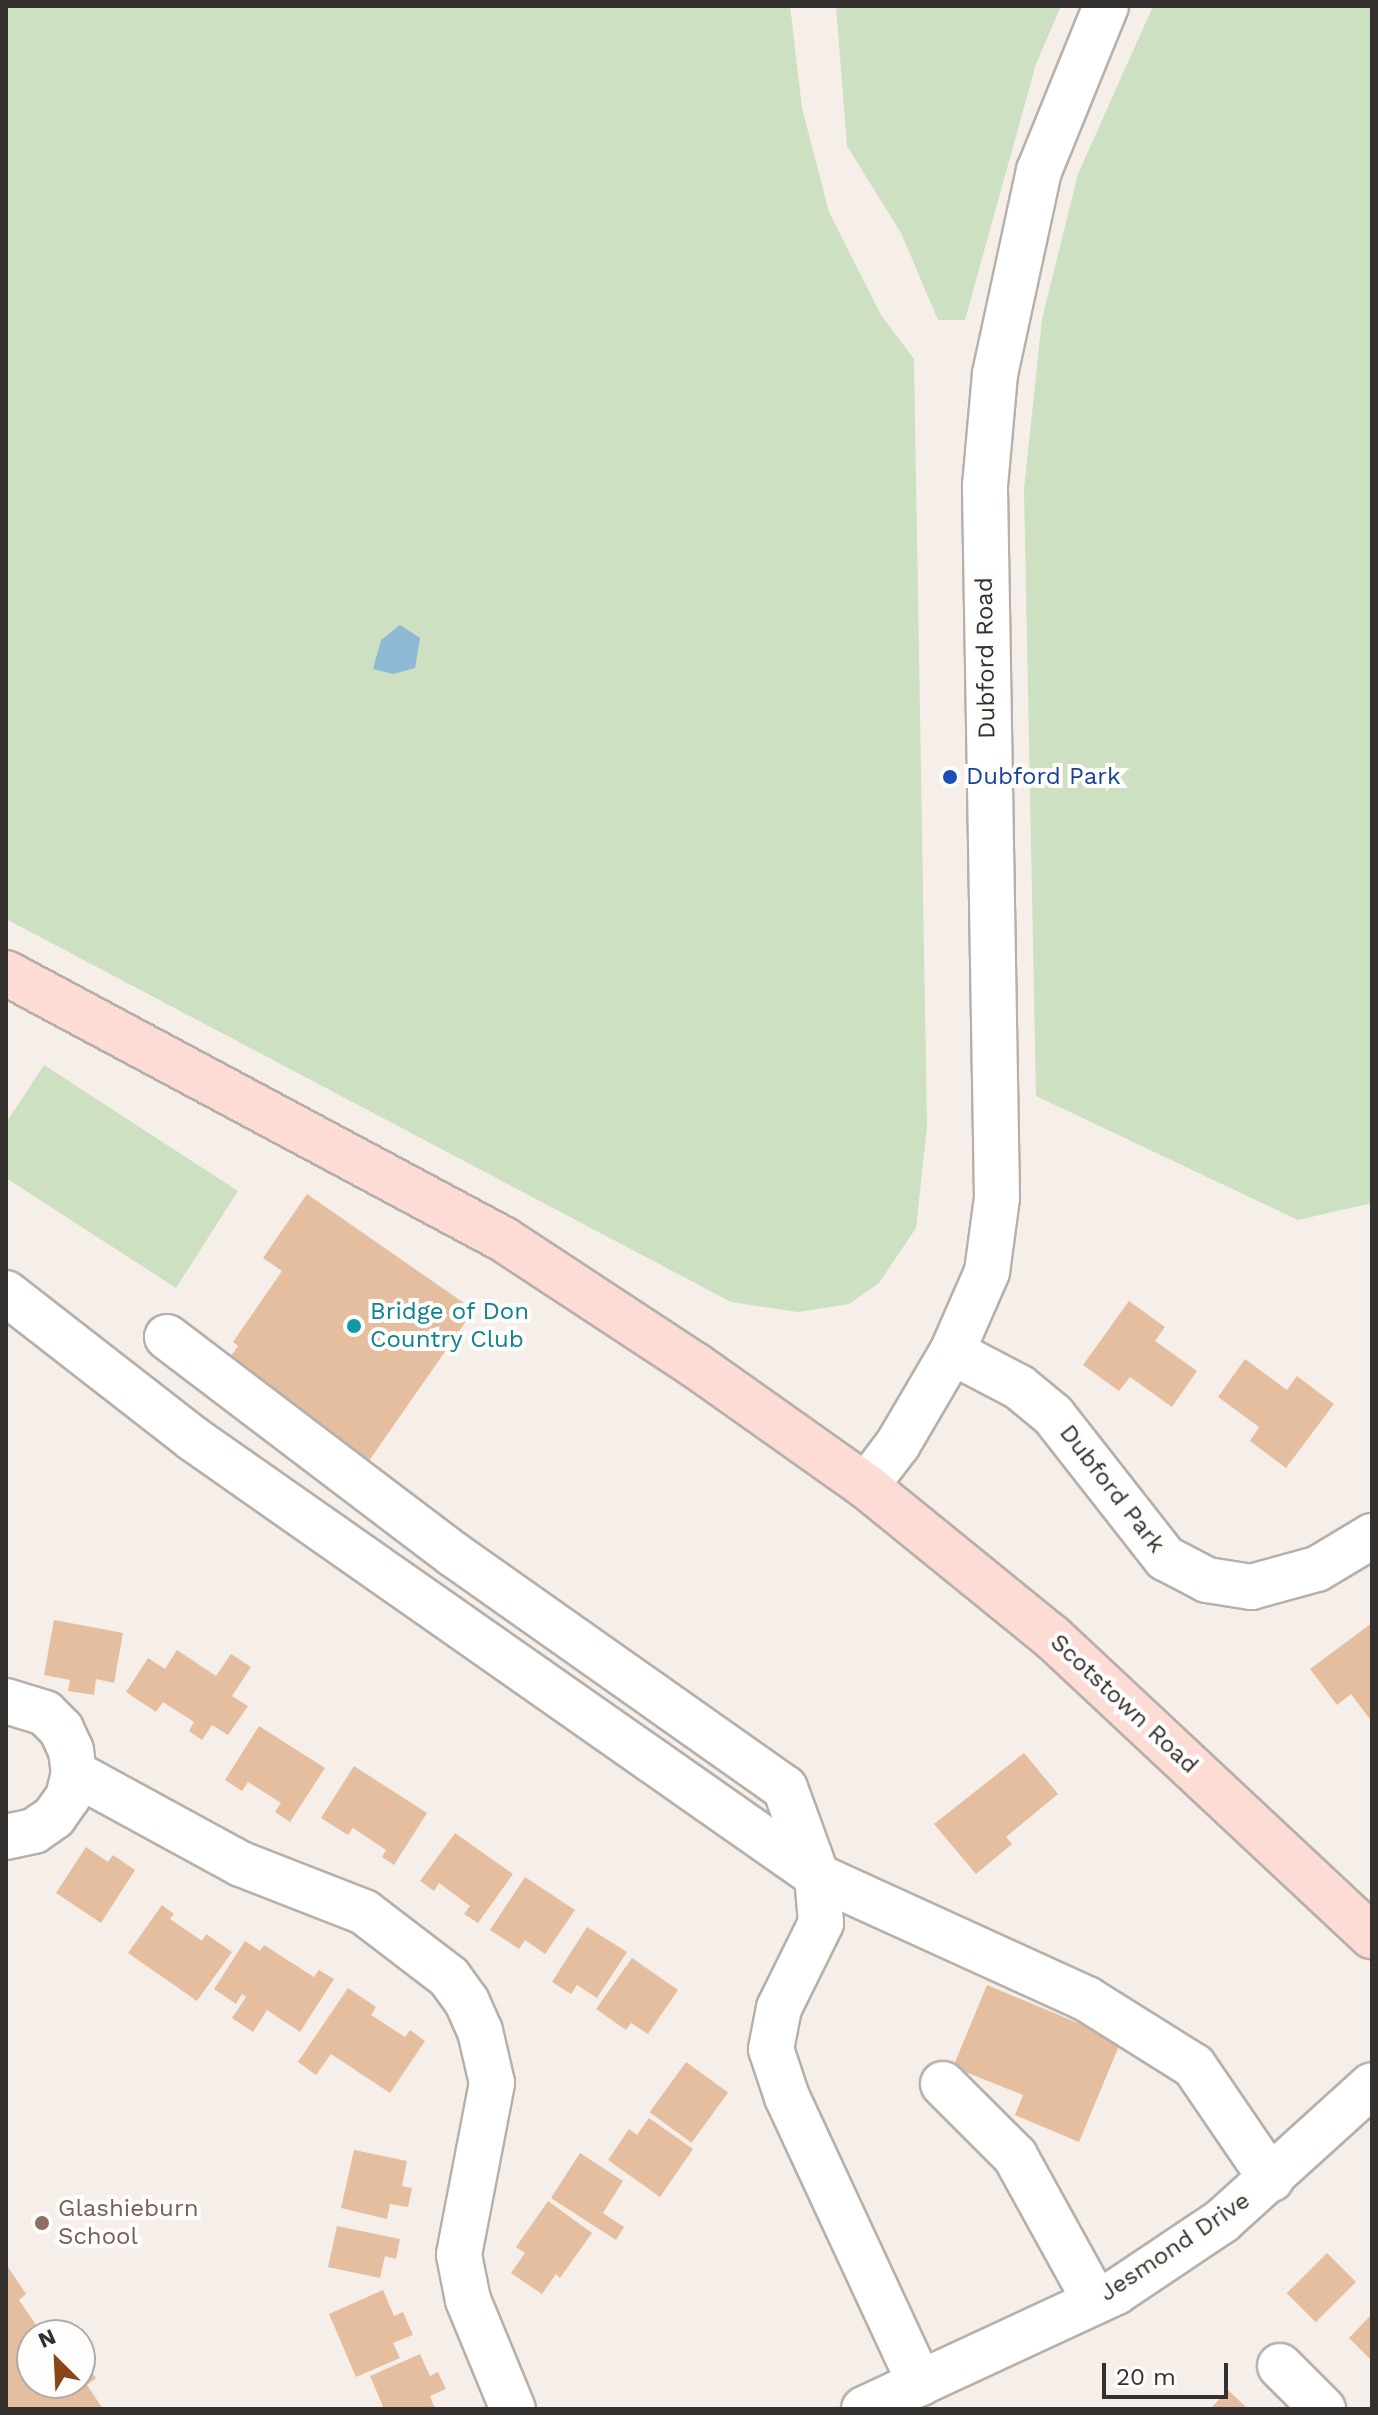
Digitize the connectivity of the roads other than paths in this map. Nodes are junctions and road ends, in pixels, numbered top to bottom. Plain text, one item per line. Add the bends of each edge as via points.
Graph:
1 (1106, 6) edge
2 (6, 973) edge
3 (6, 1293) edge
4 (167, 1337) dead end
5 (952, 1352) junction
6 (866, 1486) junction
7 (1372, 1536) edge
8 (6, 1701) edge
9 (74, 1773) junction
10 (6, 1837) edge
11 (817, 1876) junction
12 (1372, 1936) edge
13 (943, 2084) dead end
14 (1372, 2085) edge
15 (1271, 2179) junction
16 (1095, 2301) junction
17 (1280, 2366) dead end
18 (936, 2390) edge
19 (513, 2409) edge
20 (864, 2409) edge
21 (1323, 2409) edge

1 - 5 street, Dubford Road via 1039,171 995,374 985,501 997,1198 987,1272
2 - 6 main road, Scotstown Road via 503,1239 650,1334
3 - 11 street via 192,1438
4 - 11 street via 368,1488 775,1778 791,1801
5 - 6 street, Dubford Road via 898,1444
5 - 7 street, Dubford Park via 1019,1387 1053,1415 1165,1558 1207,1580 1251,1587 1317,1569
6 - 12 main road, Scotstown Road via 1052,1637
8 - 9 street via 45,1713 61,1729
9 - 10 street via 68,1797 54,1817 34,1831
9 - 19 street via 241,1864 364,1912 449,1977 467,2002 492,2083 459,2255 468,2300
11 - 15 street via 1087,1999 1194,2066
11 - 18 street via 821,1923 779,2008 771,2049 787,2097
13 - 16 street via 1015,2156
14 - 15 street, Jesmond Drive
15 - 16 street, Jesmond Drive via 1222,2221
16 - 18 street, Jesmond Drive
17 - 21 street
18 - 20 street, Jesmond Drive

